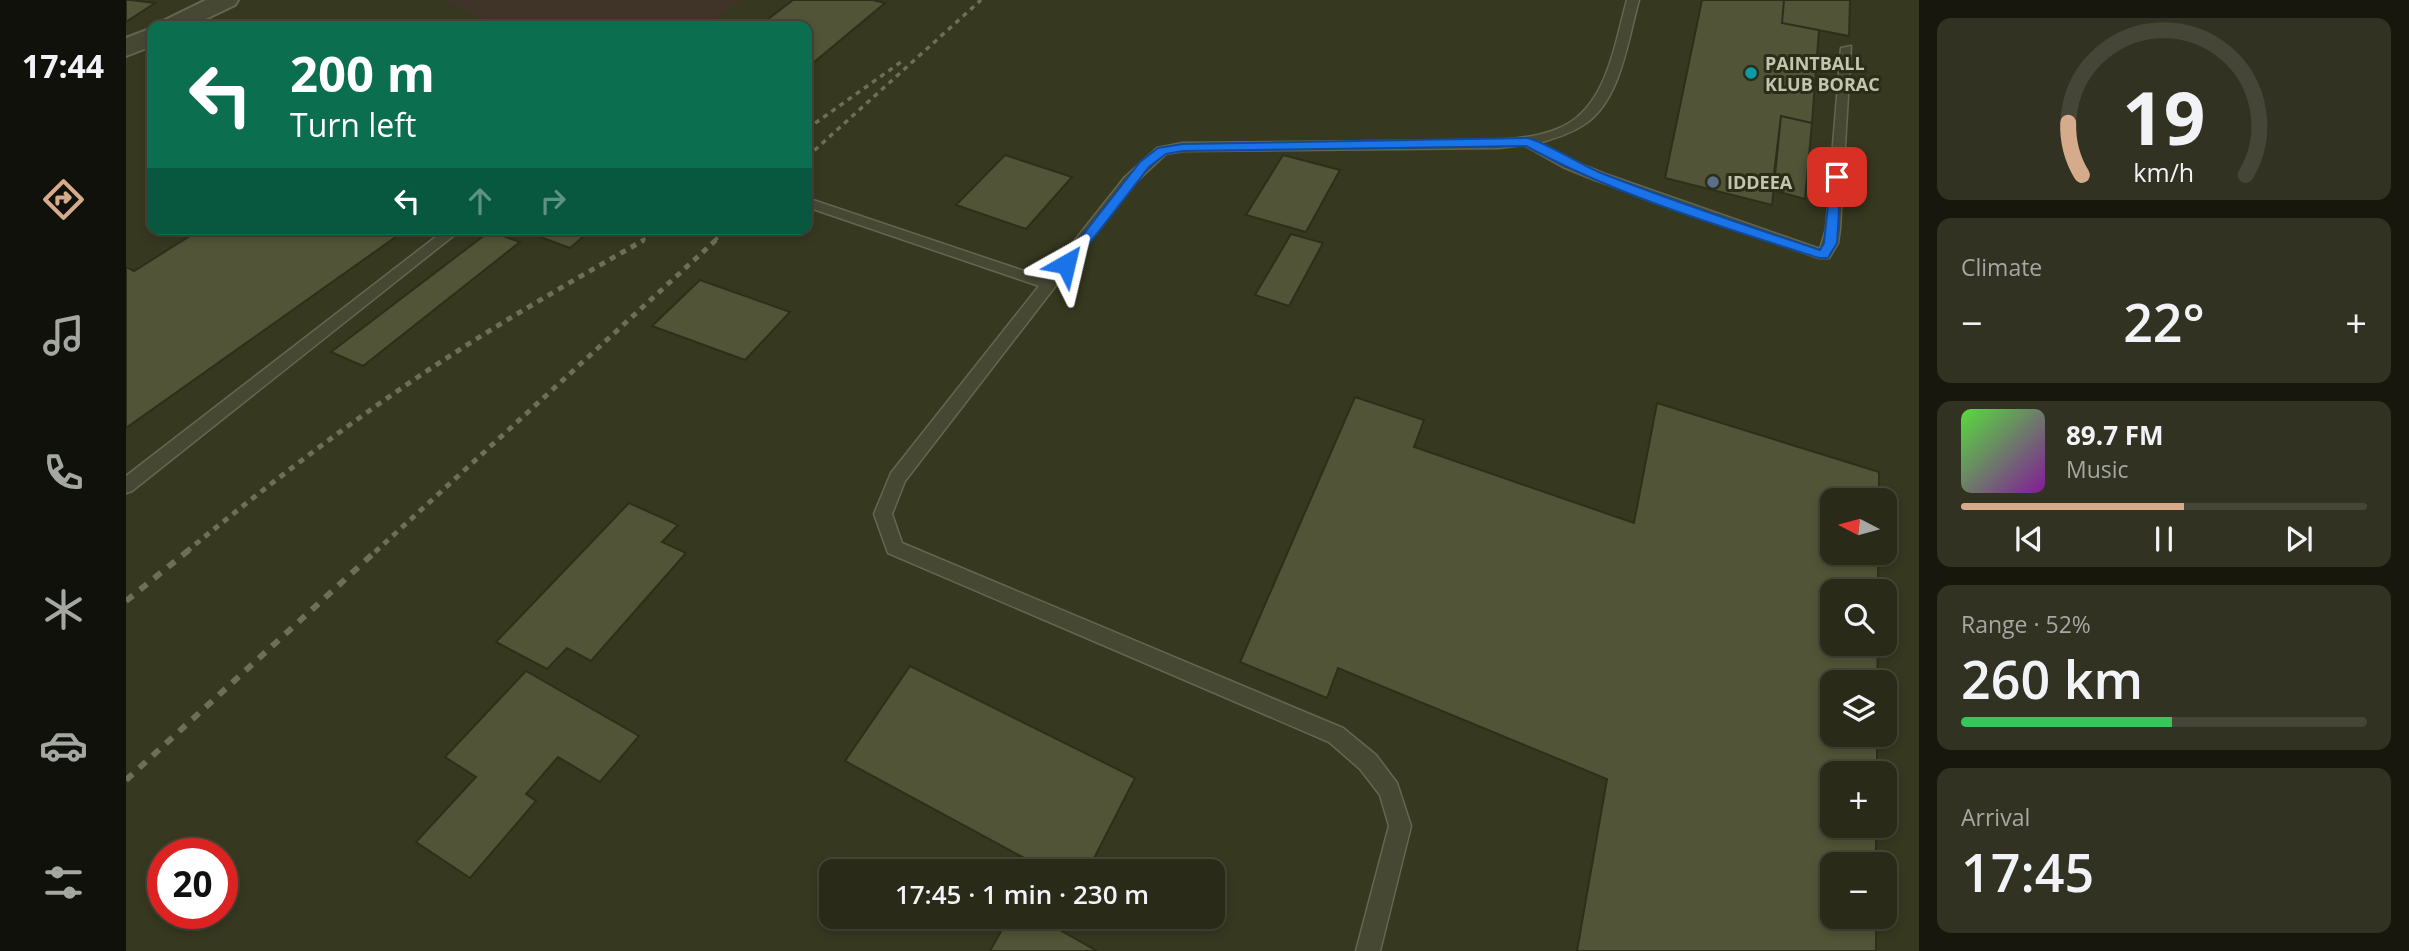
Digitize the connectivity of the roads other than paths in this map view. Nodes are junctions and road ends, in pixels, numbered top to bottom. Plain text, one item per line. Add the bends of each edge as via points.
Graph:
1 (226, 0) edge
2 (1633, 0) edge
3 (182, 21) edge
4 (147, 38) edge
5 (126, 48) edge
6 (1847, 48) dead end
7 (1528, 142) junction
8 (812, 204) edge
9 (447, 235) edge
10 (1051, 285) junction
11 (126, 486) edge
12 (1368, 951) edge

1 - 3 street
2 - 7 lane via 1602,102 1568,131
4 - 5 street
6 - 7 lane via 1833,229 1824,255 1600,177
7 - 10 lane via 1162,150 1130,180
8 - 10 lane
9 - 11 lane
10 - 12 lane via 897,478 883,514 895,548 1336,735 1368,762 1389,790 1400,826

